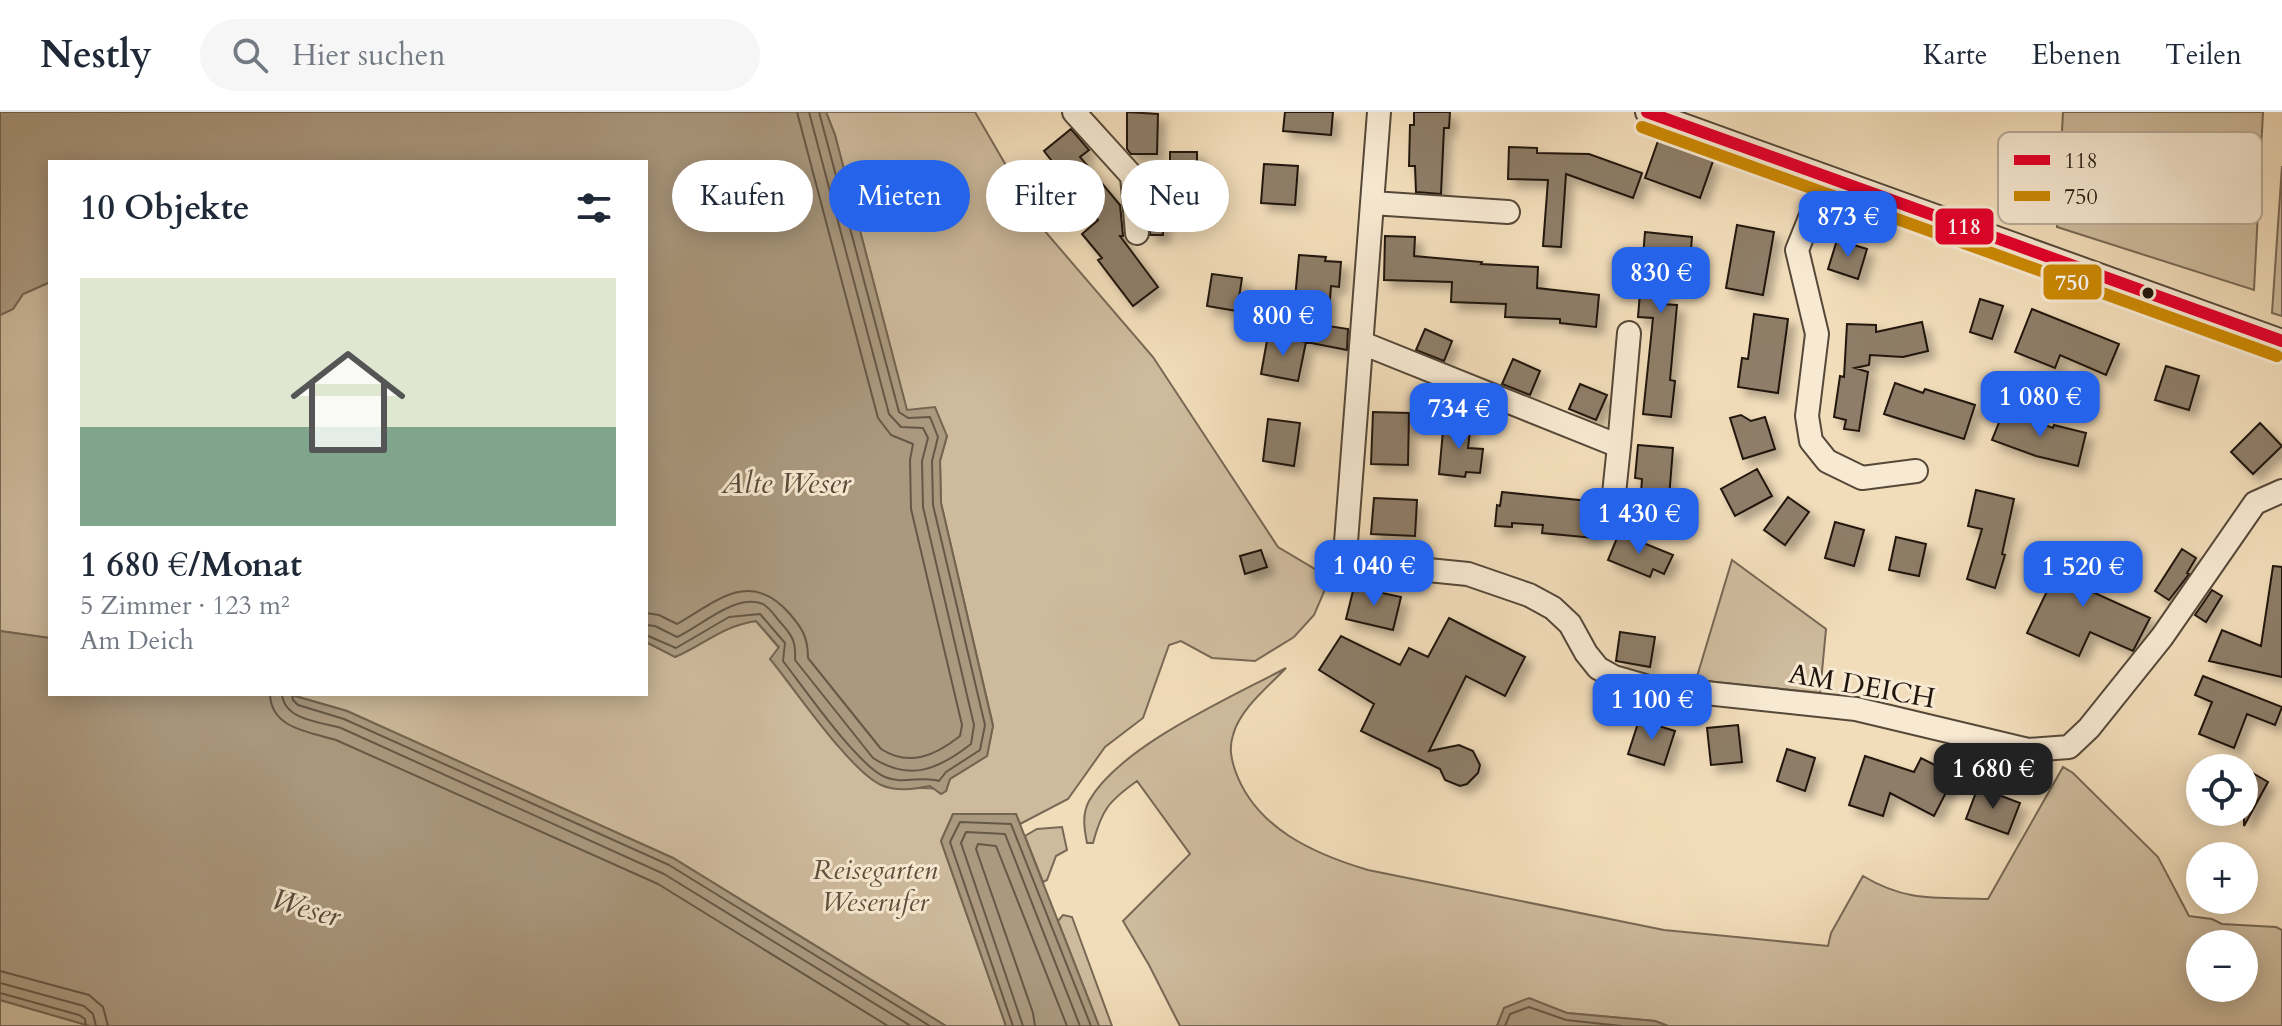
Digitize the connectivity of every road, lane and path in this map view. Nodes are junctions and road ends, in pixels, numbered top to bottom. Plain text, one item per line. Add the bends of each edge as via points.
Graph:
1 (1074, 112) edge
2 (1379, 112) edge
3 (1647, 112) edge
4 (1826, 178) junction
5 (1372, 203) junction
6 (1508, 212) dead end
7 (1137, 233) dead end
8 (1629, 333) dead end
9 (2282, 341) edge
10 (1362, 343) junction
11 (1619, 446) junction
12 (1916, 471) dead end
13 (2282, 491) edge
14 (1612, 513) dead end

1 - 7 street via 1132,176
2 - 5 street
3 - 4 street
4 - 9 street
4 - 12 street via 1797,250 1817,334 1807,416 1811,441 1827,461 1862,478
5 - 6 street
5 - 10 street
8 - 11 street
10 - 11 street
10 - 13 street, AM DEICH via 1348,562 1468,574 1529,595 1570,624 1598,668 1649,687 1856,709 2028,750 2069,747 2089,728 2162,637 2255,503
11 - 14 street

